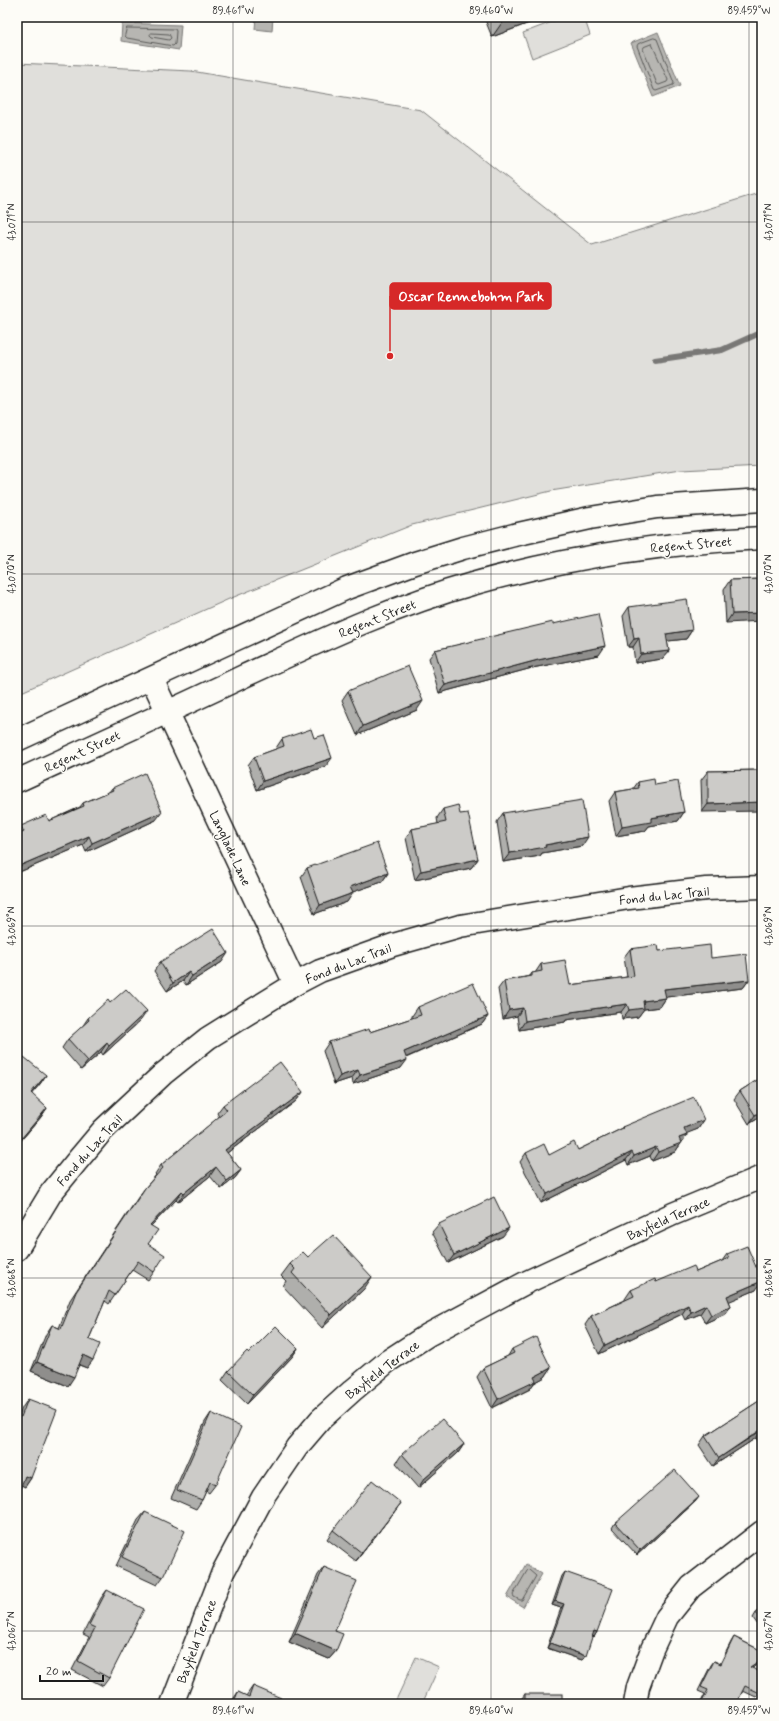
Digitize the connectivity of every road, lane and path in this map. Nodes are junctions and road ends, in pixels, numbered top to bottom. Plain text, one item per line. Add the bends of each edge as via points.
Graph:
1 (762, 500) edge
2 (762, 538) edge
3 (152, 679) junction
4 (167, 712) junction
5 (17, 740) edge
6 (17, 781) edge
7 (762, 887) edge
8 (295, 984) junction
9 (762, 1177) edge
10 (17, 1249) edge
11 (762, 1532) edge
12 (172, 1704) edge
13 (636, 1704) edge

1 - 3 street via 657,507 590,518 463,548 346,588
2 - 4 street, Regent Street via 661,546 598,555 471,584 424,599 364,623
3 - 4 street, Langlade Lane
3 - 5 street
4 - 6 street, Regent Street
4 - 8 street, Langlade Lane
7 - 8 street, Fond du Lac Trail via 706,889 629,898 460,926 393,945 320,971
8 - 10 street, Fond du Lac Trail via 208,1038 163,1074 108,1125 76,1160 51,1193
9 - 12 street, Bayfield Terrace via 672,1214 527,1282 428,1335 388,1361 352,1391 321,1419 263,1497 223,1572
11 - 13 street via 691,1586 667,1617 638,1687

